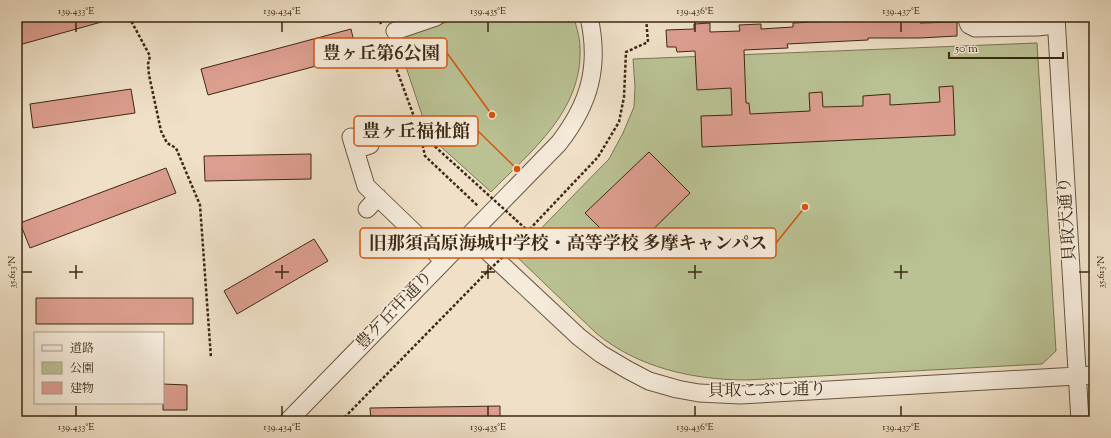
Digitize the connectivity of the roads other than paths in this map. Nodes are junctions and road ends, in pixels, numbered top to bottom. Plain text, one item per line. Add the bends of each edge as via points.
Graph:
1 (436, 17) edge
2 (589, 17) edge
3 (966, 17) edge
4 (1034, 17) edge
5 (1056, 21) edge
6 (387, 31) road end
7 (359, 144) dead end
8 (470, 235) junction
9 (444, 261) junction
10 (1086, 376) edge
11 (288, 421) edge
12 (1080, 421) edge

1 - 6 street
2 - 8 street, 豊ケ丘中通り via 594,51 592,77 581,110 559,143
3 - 5 street via 969,25 975,28 1037,27
4 - 5 street
5 - 10 street, 貝取大通り
7 - 9 street via 366,186 373,203
8 - 9 street, 豊ケ丘中通り
8 - 10 street, 貝取こぶし通り via 579,337 601,354 650,381 677,388 699,393 740,395
9 - 11 street, 豊ケ丘中通り
10 - 12 street, 貝取大通り

